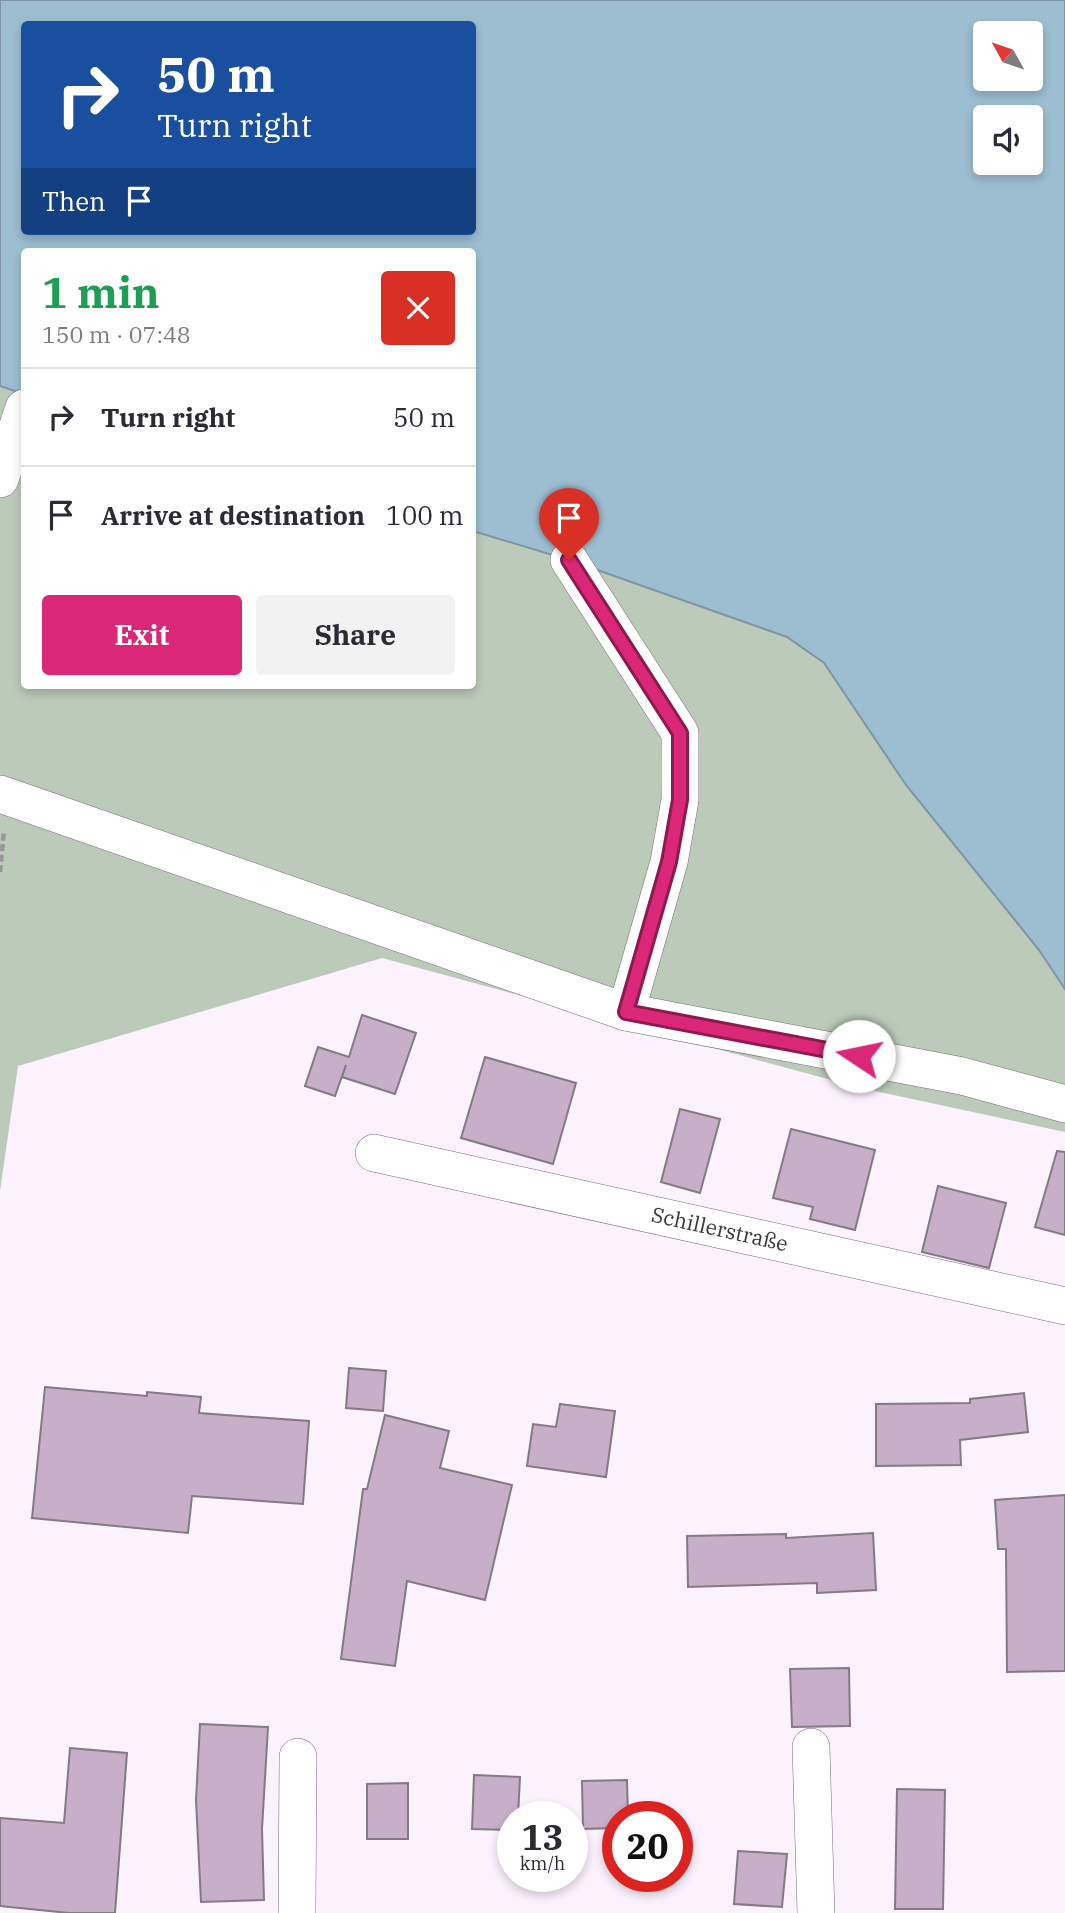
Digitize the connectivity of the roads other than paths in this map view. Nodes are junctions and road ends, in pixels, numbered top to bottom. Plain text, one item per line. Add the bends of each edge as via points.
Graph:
1 (21, 417) edge
2 (0, 479) edge
3 (569, 560) dead end
4 (0, 794) edge
5 (626, 1012) junction
6 (1065, 1104) edge
7 (374, 1153) dead end
8 (1065, 1306) edge
9 (811, 1746) dead end
10 (298, 1756) dead end
11 (297, 1913) edge
12 (816, 1913) edge

1 - 2 street
3 - 5 street via 680,733 680,800 669,862
4 - 5 street
5 - 6 street via 962,1076
7 - 8 street, Schillerstraße
9 - 12 street
10 - 11 street

